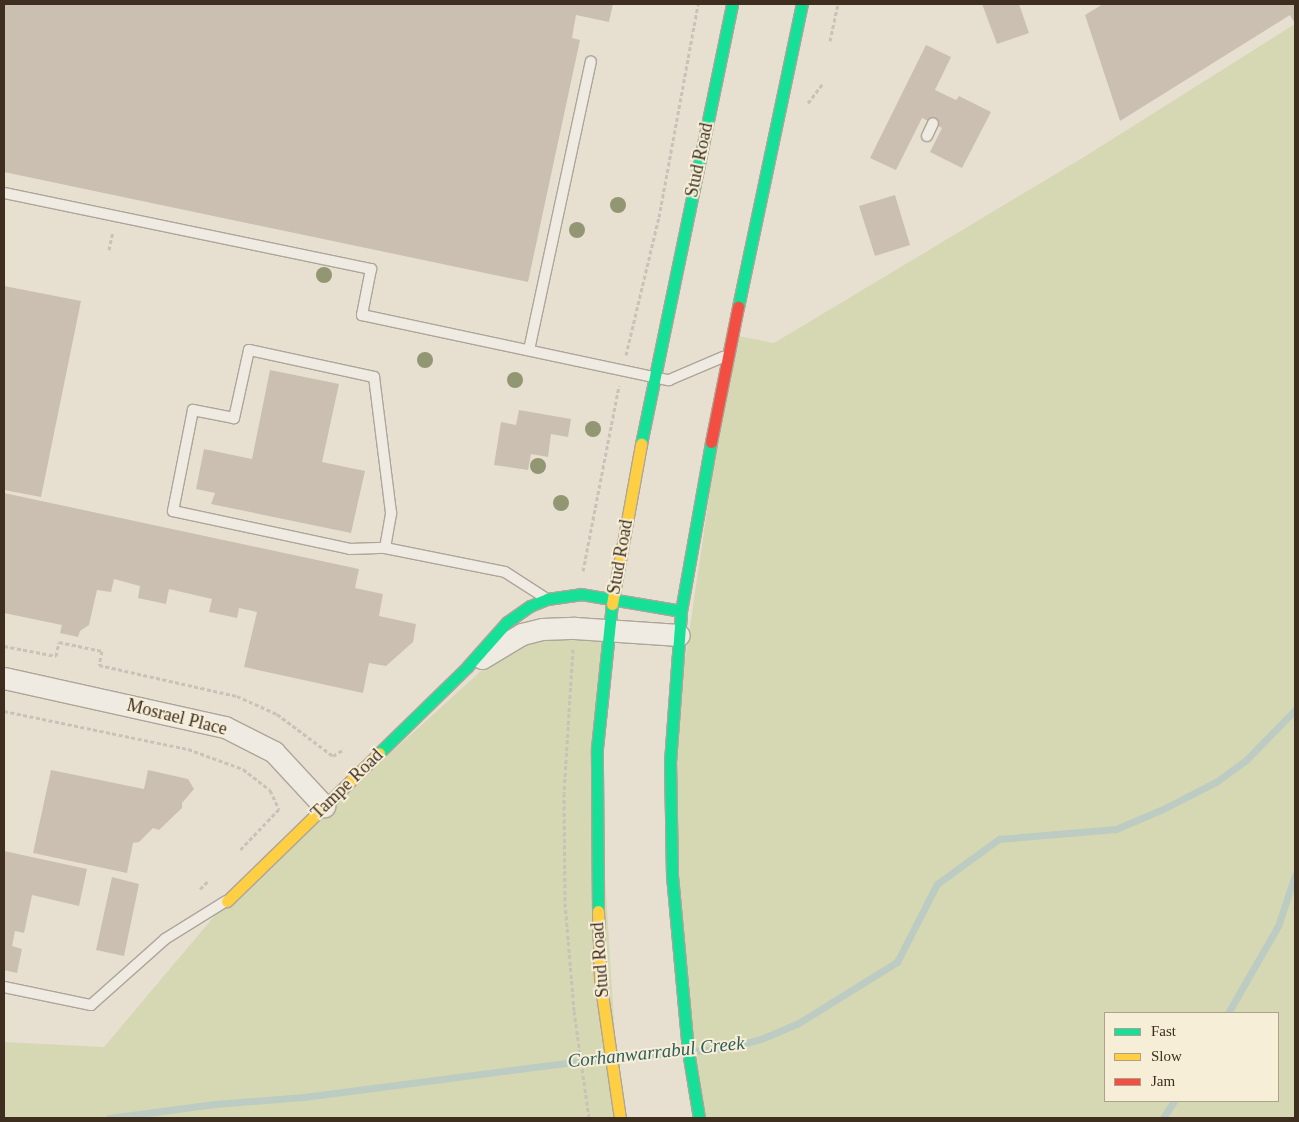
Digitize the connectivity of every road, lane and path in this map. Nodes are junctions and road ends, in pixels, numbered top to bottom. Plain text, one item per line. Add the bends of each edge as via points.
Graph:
1 (698, 4) edge
2 (732, 4) edge
3 (802, 4) edge
4 (838, 4) edge
5 (830, 40) dead end
6 (590, 62) dead end
7 (933, 123) dead end
8 (927, 136) dead end
9 (4, 193) edge
10 (114, 226) dead end
11 (109, 250) dead end
12 (529, 350) junction
13 (728, 355) junction
14 (622, 370) junction
15 (654, 377) junction
16 (385, 548) junction
17 (582, 576) dead end
18 (613, 598) junction
19 (547, 599) junction
20 (681, 611) junction
21 (608, 630) junction
22 (679, 635) junction
23 (4, 646) edge
24 (467, 667) junction
25 (4, 678) edge
26 (4, 711) edge
27 (333, 756) dead end
28 (324, 806) junction
29 (234, 856) dead end
30 (213, 876) dead end
31 (200, 889) dead end
32 (227, 901) joint
33 (4, 988) edge
34 (574, 1011) dead end
35 (589, 1118) edge
36 (620, 1118) edge
37 (699, 1118) edge

1 - 14 path via 659,217
2 - 15 main road, Stud Road
3 - 13 main road
4 - 5 path
6 - 12 lane
7 - 8 lane
9 - 12 lane via 371,270 362,315
10 - 11 path
12 - 14 lane
13 - 15 lane via 677,379
13 - 20 main road
14 - 15 lane
14 - 17 path
15 - 18 main road, Stud Road
16 - 16 lane via 350,550 173,511 193,410 234,418 249,350 374,377 391,513
16 - 19 lane via 505,572
18 - 19 main road, Tampe Road via 581,594
18 - 20 main road, Tampe Road
18 - 21 main road, Stud Road
19 - 24 main road, Tampe Road via 507,622
20 - 22 main road
21 - 22 street, Tampe Road
21 - 24 street, Tampe Road via 561,627 522,634
21 - 36 main road, Stud Road via 597,748 595,832 600,980
22 - 37 main road via 670,762 676,942
23 - 27 path via 56,656 59,642 102,651 99,665 237,696 278,714
24 - 28 main road, Tampe Road
25 - 28 street, Mosrael Place via 225,727 274,752
26 - 29 path via 188,748 243,768 270,790 279,809
28 - 32 main road, Tampe Road
30 - 31 path
32 - 33 lane via 164,939 91,1006
34 - 35 path

